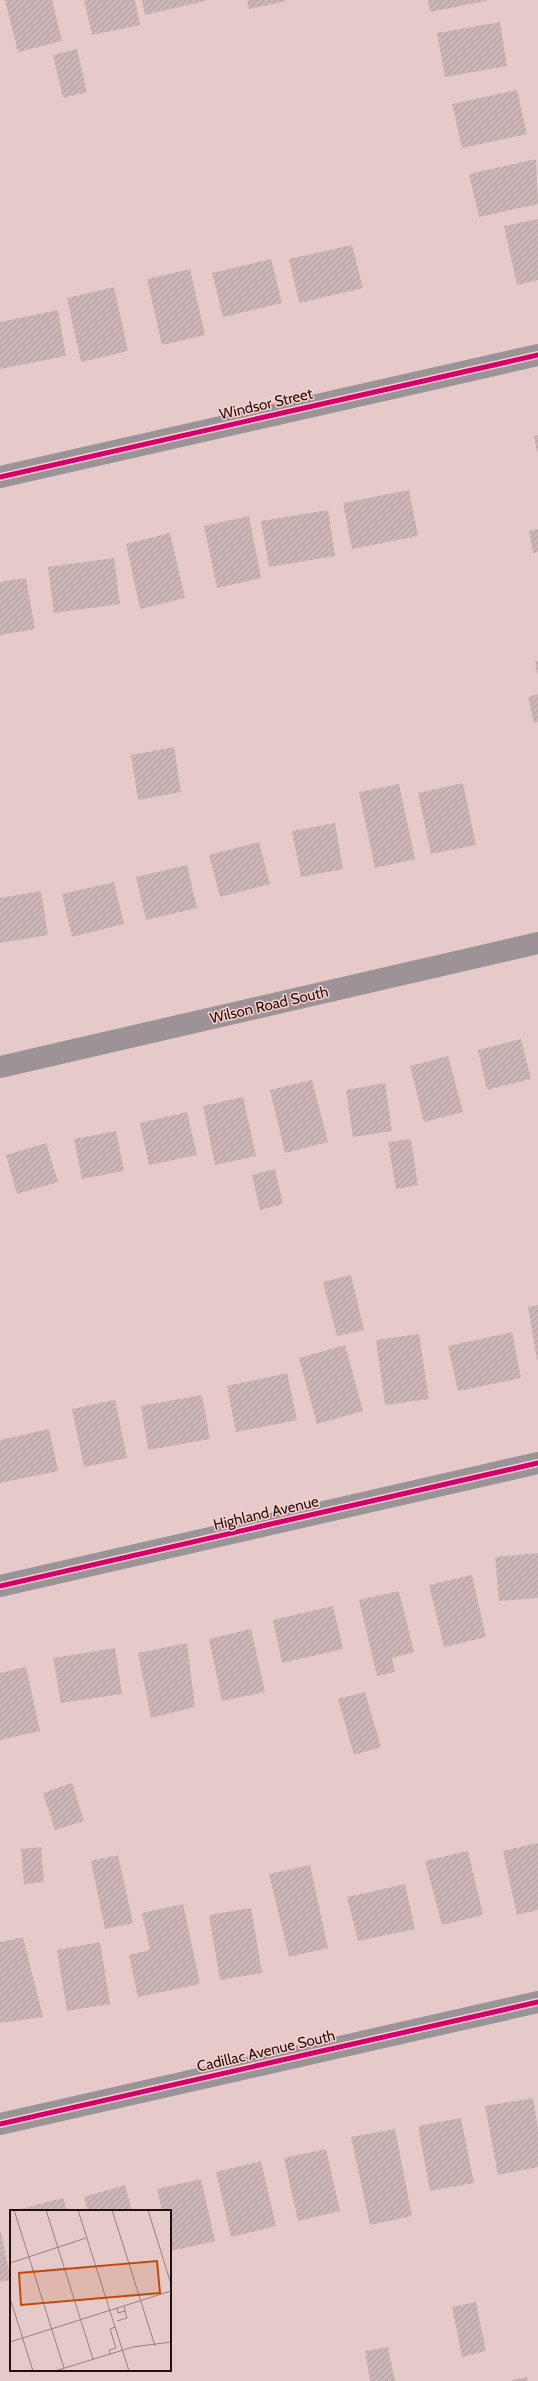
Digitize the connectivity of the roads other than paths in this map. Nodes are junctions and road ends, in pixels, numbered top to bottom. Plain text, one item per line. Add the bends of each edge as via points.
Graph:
1 (538, 355) edge
2 (0, 477) edge
3 (538, 943) edge
4 (0, 1067) edge
5 (538, 1462) edge
6 (0, 1586) edge
7 (538, 2002) edge
8 (0, 2124) edge

1 - 2 street, Windsor Street
3 - 4 main road, Wilson Road South
5 - 6 street, Highland Avenue
7 - 8 street, Cadillac Avenue South

